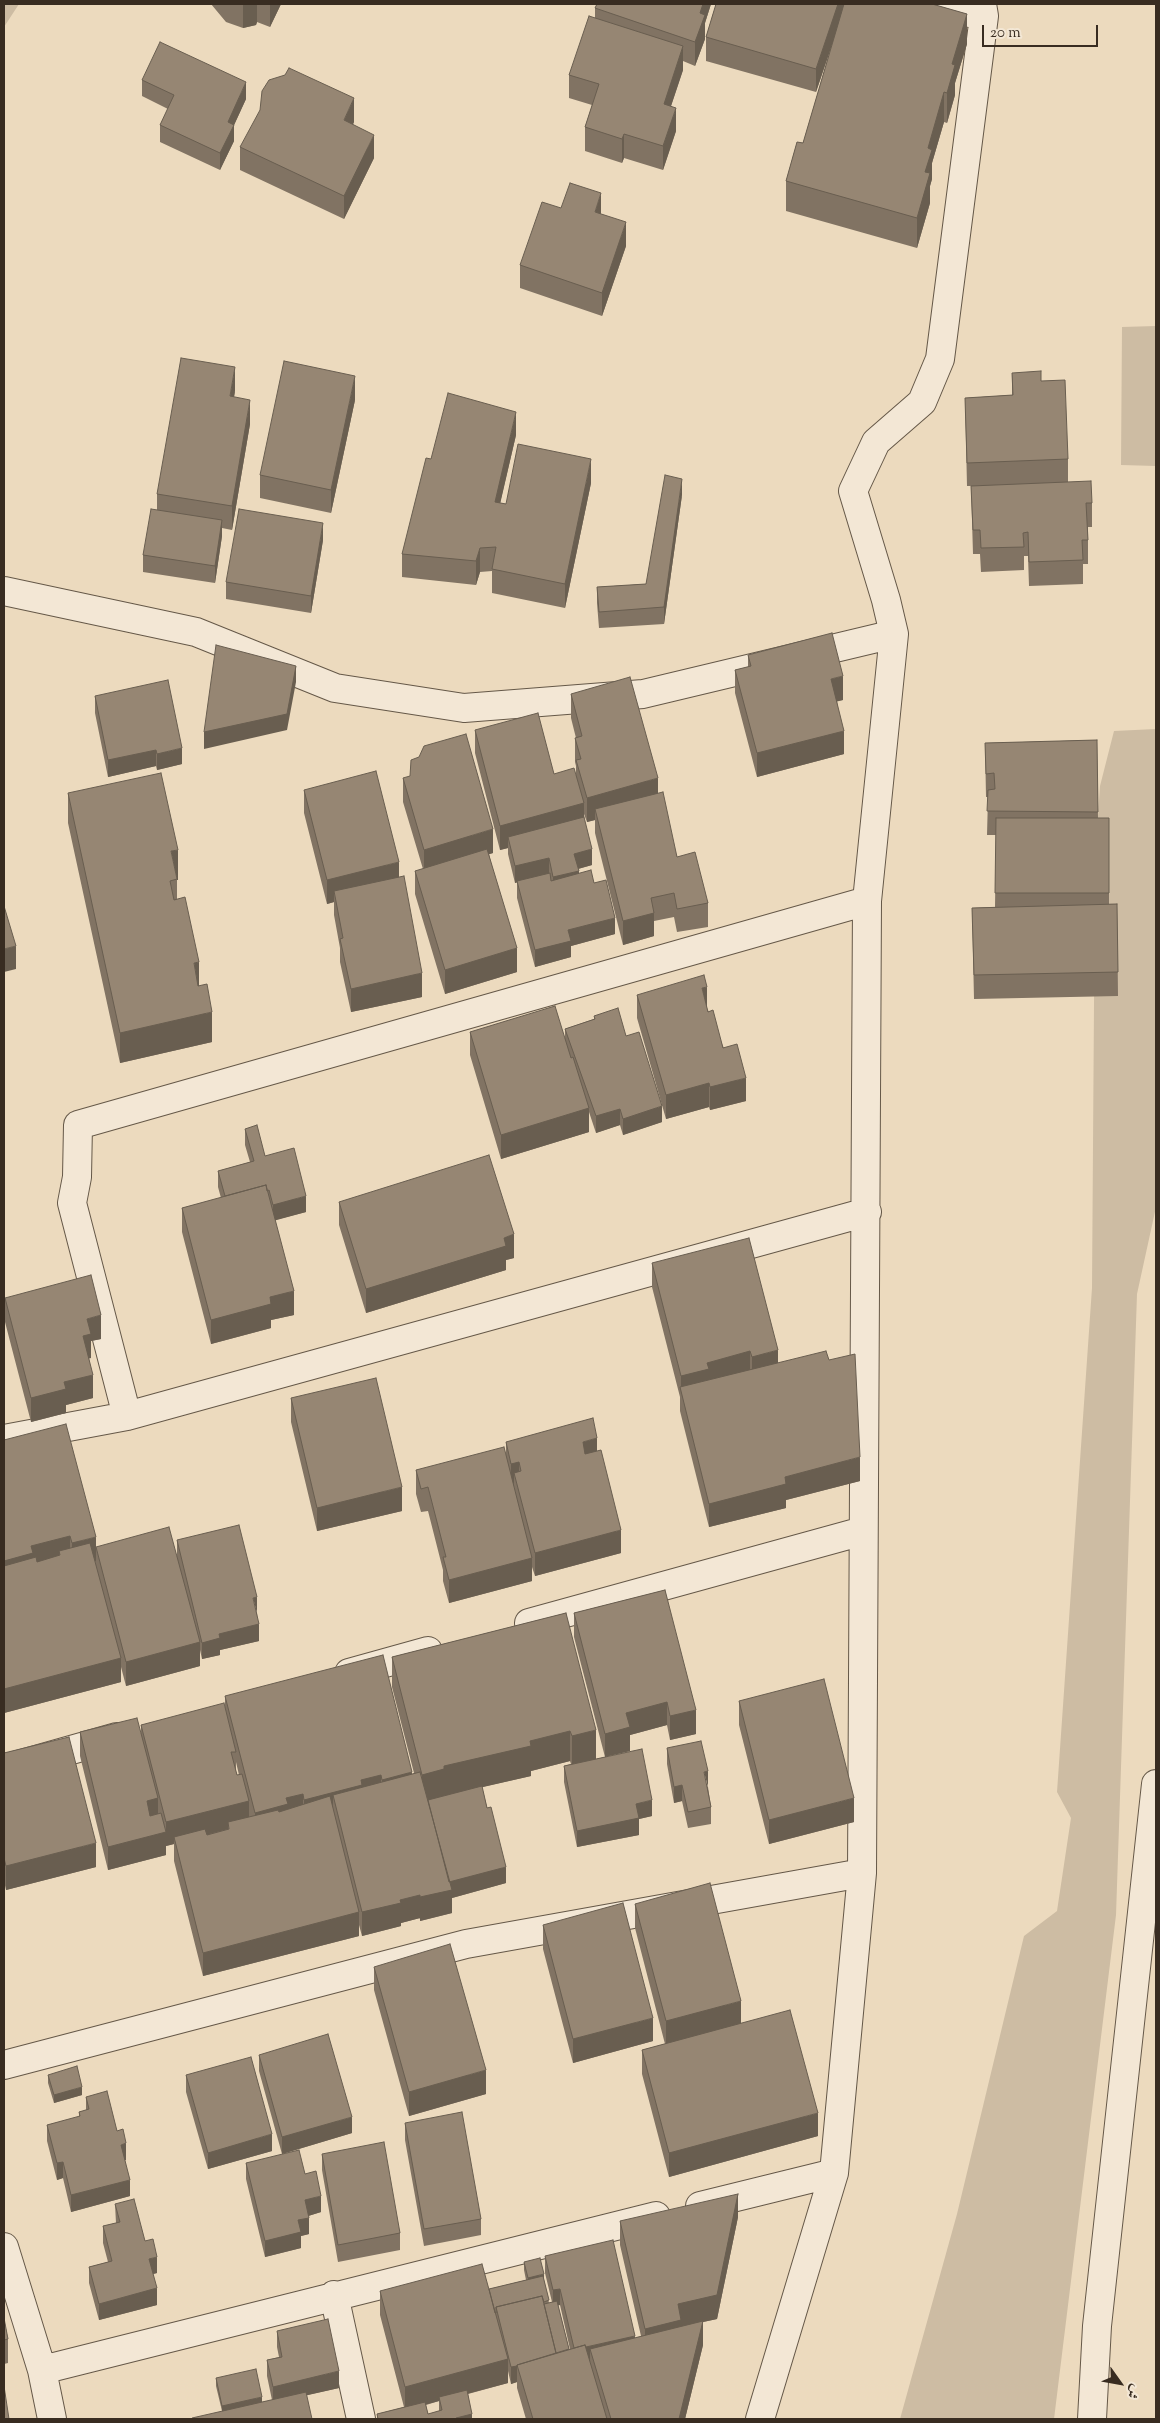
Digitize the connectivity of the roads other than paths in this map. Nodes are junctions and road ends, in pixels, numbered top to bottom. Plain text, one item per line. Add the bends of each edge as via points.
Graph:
1 (929, 4) edge
2 (983, 10) edge
3 (4, 591) edge
4 (894, 634) junction
5 (867, 901) junction
6 (867, 1212) junction
7 (128, 1416) junction
8 (4, 1439) edge
9 (863, 1531) junction
10 (510, 1629) edge
11 (452, 1644) edge
12 (328, 1679) edge
13 (137, 1732) edge
14 (4, 1769) edge
15 (1156, 1784) edge
16 (862, 1872) junction
17 (4, 2065) edge
18 (834, 2173) junction
19 (4, 2247) edge
20 (334, 2295) junction
21 (42, 2370) junction
22 (52, 2419) edge
23 (361, 2419) edge
24 (760, 2419) edge
25 (1092, 2419) edge

1 - 2 street
2 - 4 street via 940,359 922,402 876,442 853,491
3 - 4 street via 196,632 335,688 464,708 643,694
4 - 5 street
5 - 6 street
5 - 7 street via 78,1125 72,1203
6 - 7 street
6 - 9 street
7 - 8 street
9 - 10 street
9 - 16 street
11 - 12 street
13 - 14 street
15 - 25 street via 1097,2326
16 - 17 street via 466,1944
16 - 18 street
18 - 20 street
18 - 24 street
19 - 21 street
20 - 21 street
20 - 23 street
21 - 22 street

